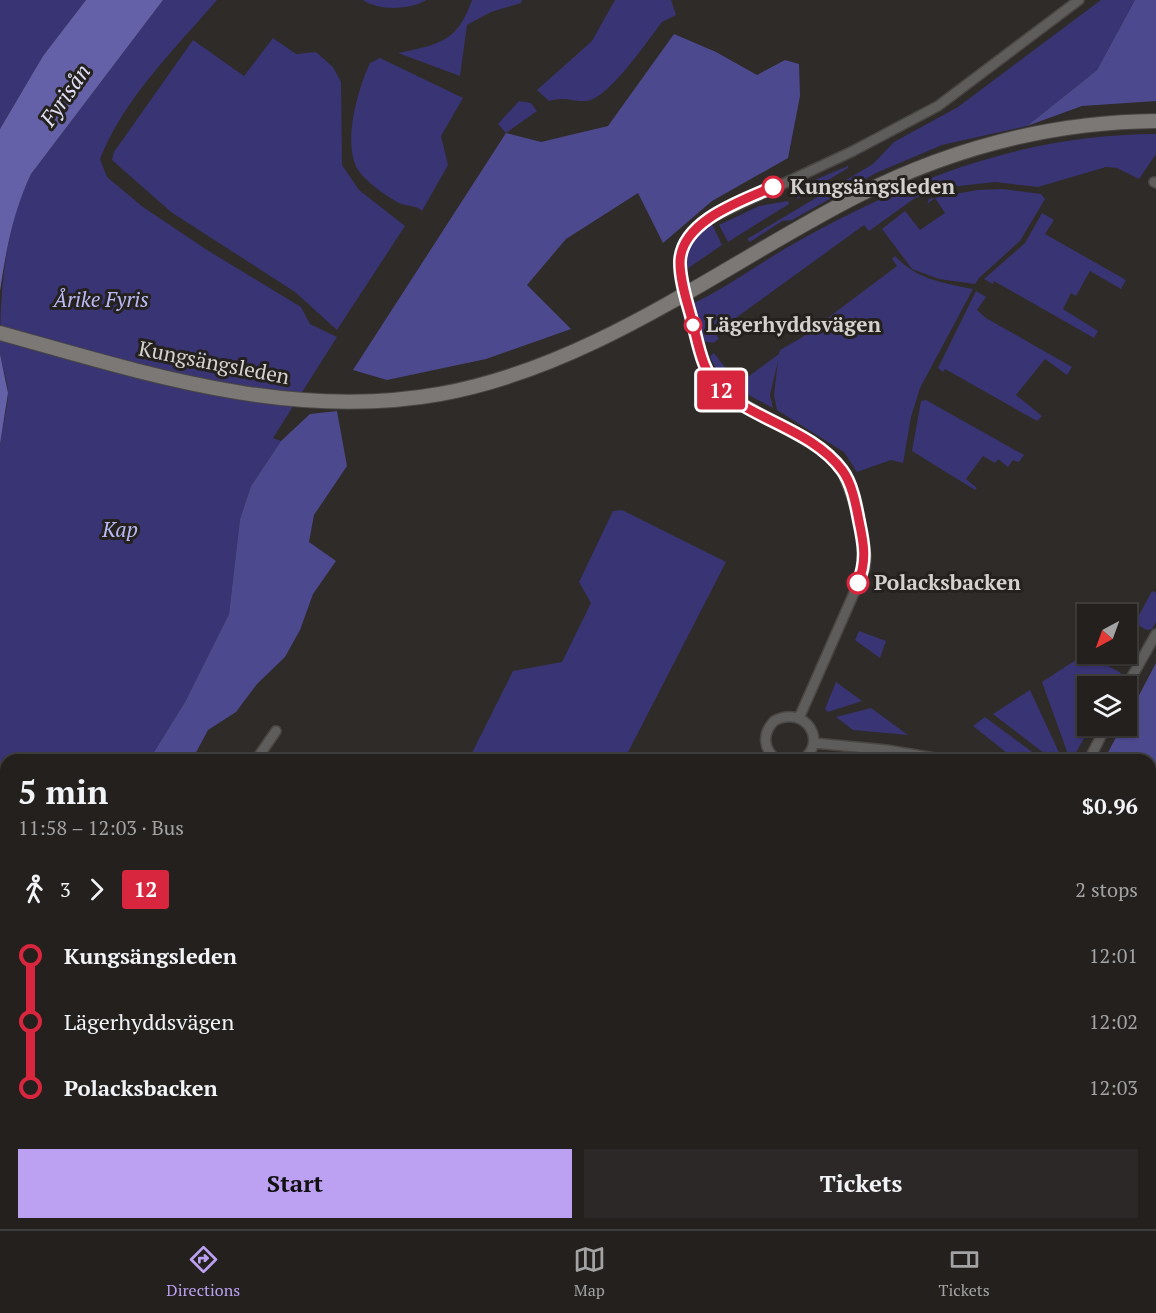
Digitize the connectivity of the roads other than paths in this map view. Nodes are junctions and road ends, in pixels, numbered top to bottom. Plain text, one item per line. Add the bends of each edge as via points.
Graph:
1 (1079, 0) edge
2 (1156, 121) edge
3 (0, 333) edge
4 (1156, 634) edge
5 (1132, 676) edge
6 (799, 717) junction
7 (276, 731) dead end
8 (1101, 736) edge
9 (814, 743) junction
10 (260, 754) edge
11 (770, 754) edge
12 (809, 754) edge
13 (911, 754) edge
14 (1092, 754) edge

1 - 6 street, bridge via 938,106 706,220 682,246 681,272 710,378 722,391 822,450 842,470 858,514 865,568
2 - 3 main road, Kungsängsleden via 1060,128 966,150 929,164 856,197 696,289 562,358 502,380 440,394 384,401 301,401 214,389
4 - 5 street
6 - 9 street via 811,729
6 - 11 street via 782,717 769,727 765,742
7 - 10 street
8 - 14 street
9 - 12 street
9 - 13 street

